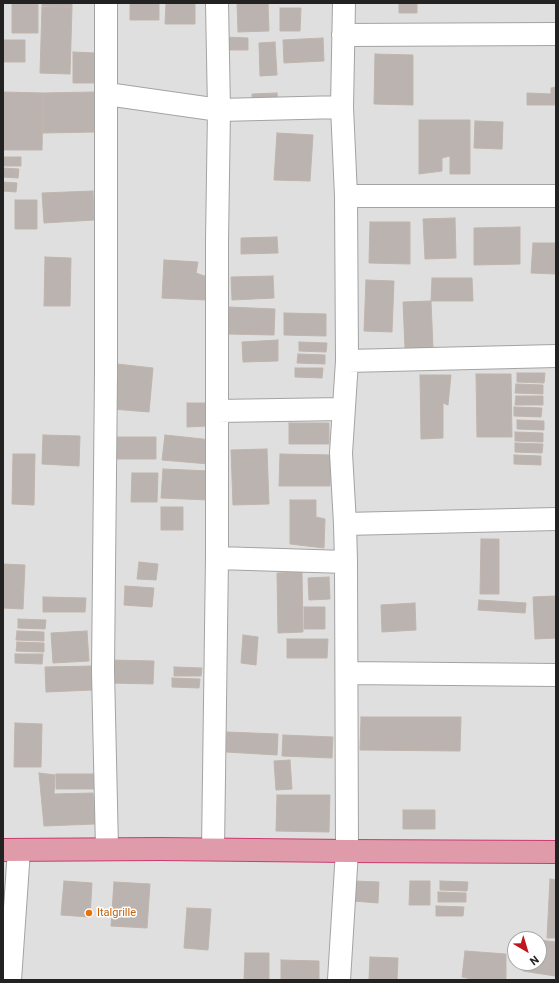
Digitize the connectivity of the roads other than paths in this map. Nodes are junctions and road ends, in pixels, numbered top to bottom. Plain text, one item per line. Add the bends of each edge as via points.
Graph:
1 (106, 3) edge
2 (217, 3) edge
3 (344, 3) edge
4 (556, 34) edge
5 (343, 35) junction
6 (107, 94) junction
7 (342, 107) junction
8 (219, 110) junction
9 (346, 196) junction
10 (556, 196) edge
11 (556, 356) edge
12 (347, 361) junction
13 (343, 409) junction
14 (217, 411) junction
15 (556, 519) edge
16 (345, 524) junction
17 (217, 558) junction
18 (346, 562) junction
19 (346, 673) junction
20 (556, 675) edge
21 (107, 849) junction
22 (213, 849) junction
23 (11, 850) edge
24 (347, 851) junction
25 (556, 852) edge
26 (10, 980) edge
27 (339, 980) edge

1 - 6 street
2 - 8 street
3 - 5 street
4 - 5 street
5 - 7 street
6 - 8 street
6 - 21 street via 104,671
7 - 8 street
7 - 9 street
8 - 14 street
9 - 10 street
9 - 12 street
11 - 12 street
12 - 13 street
13 - 14 street
13 - 16 street via 341,453
14 - 17 street
15 - 16 street
16 - 18 street
17 - 18 street
17 - 22 street
18 - 19 street
19 - 20 street
19 - 24 street
21 - 22 highway
21 - 23 highway
22 - 24 highway
23 - 26 street
24 - 25 highway
24 - 27 street

